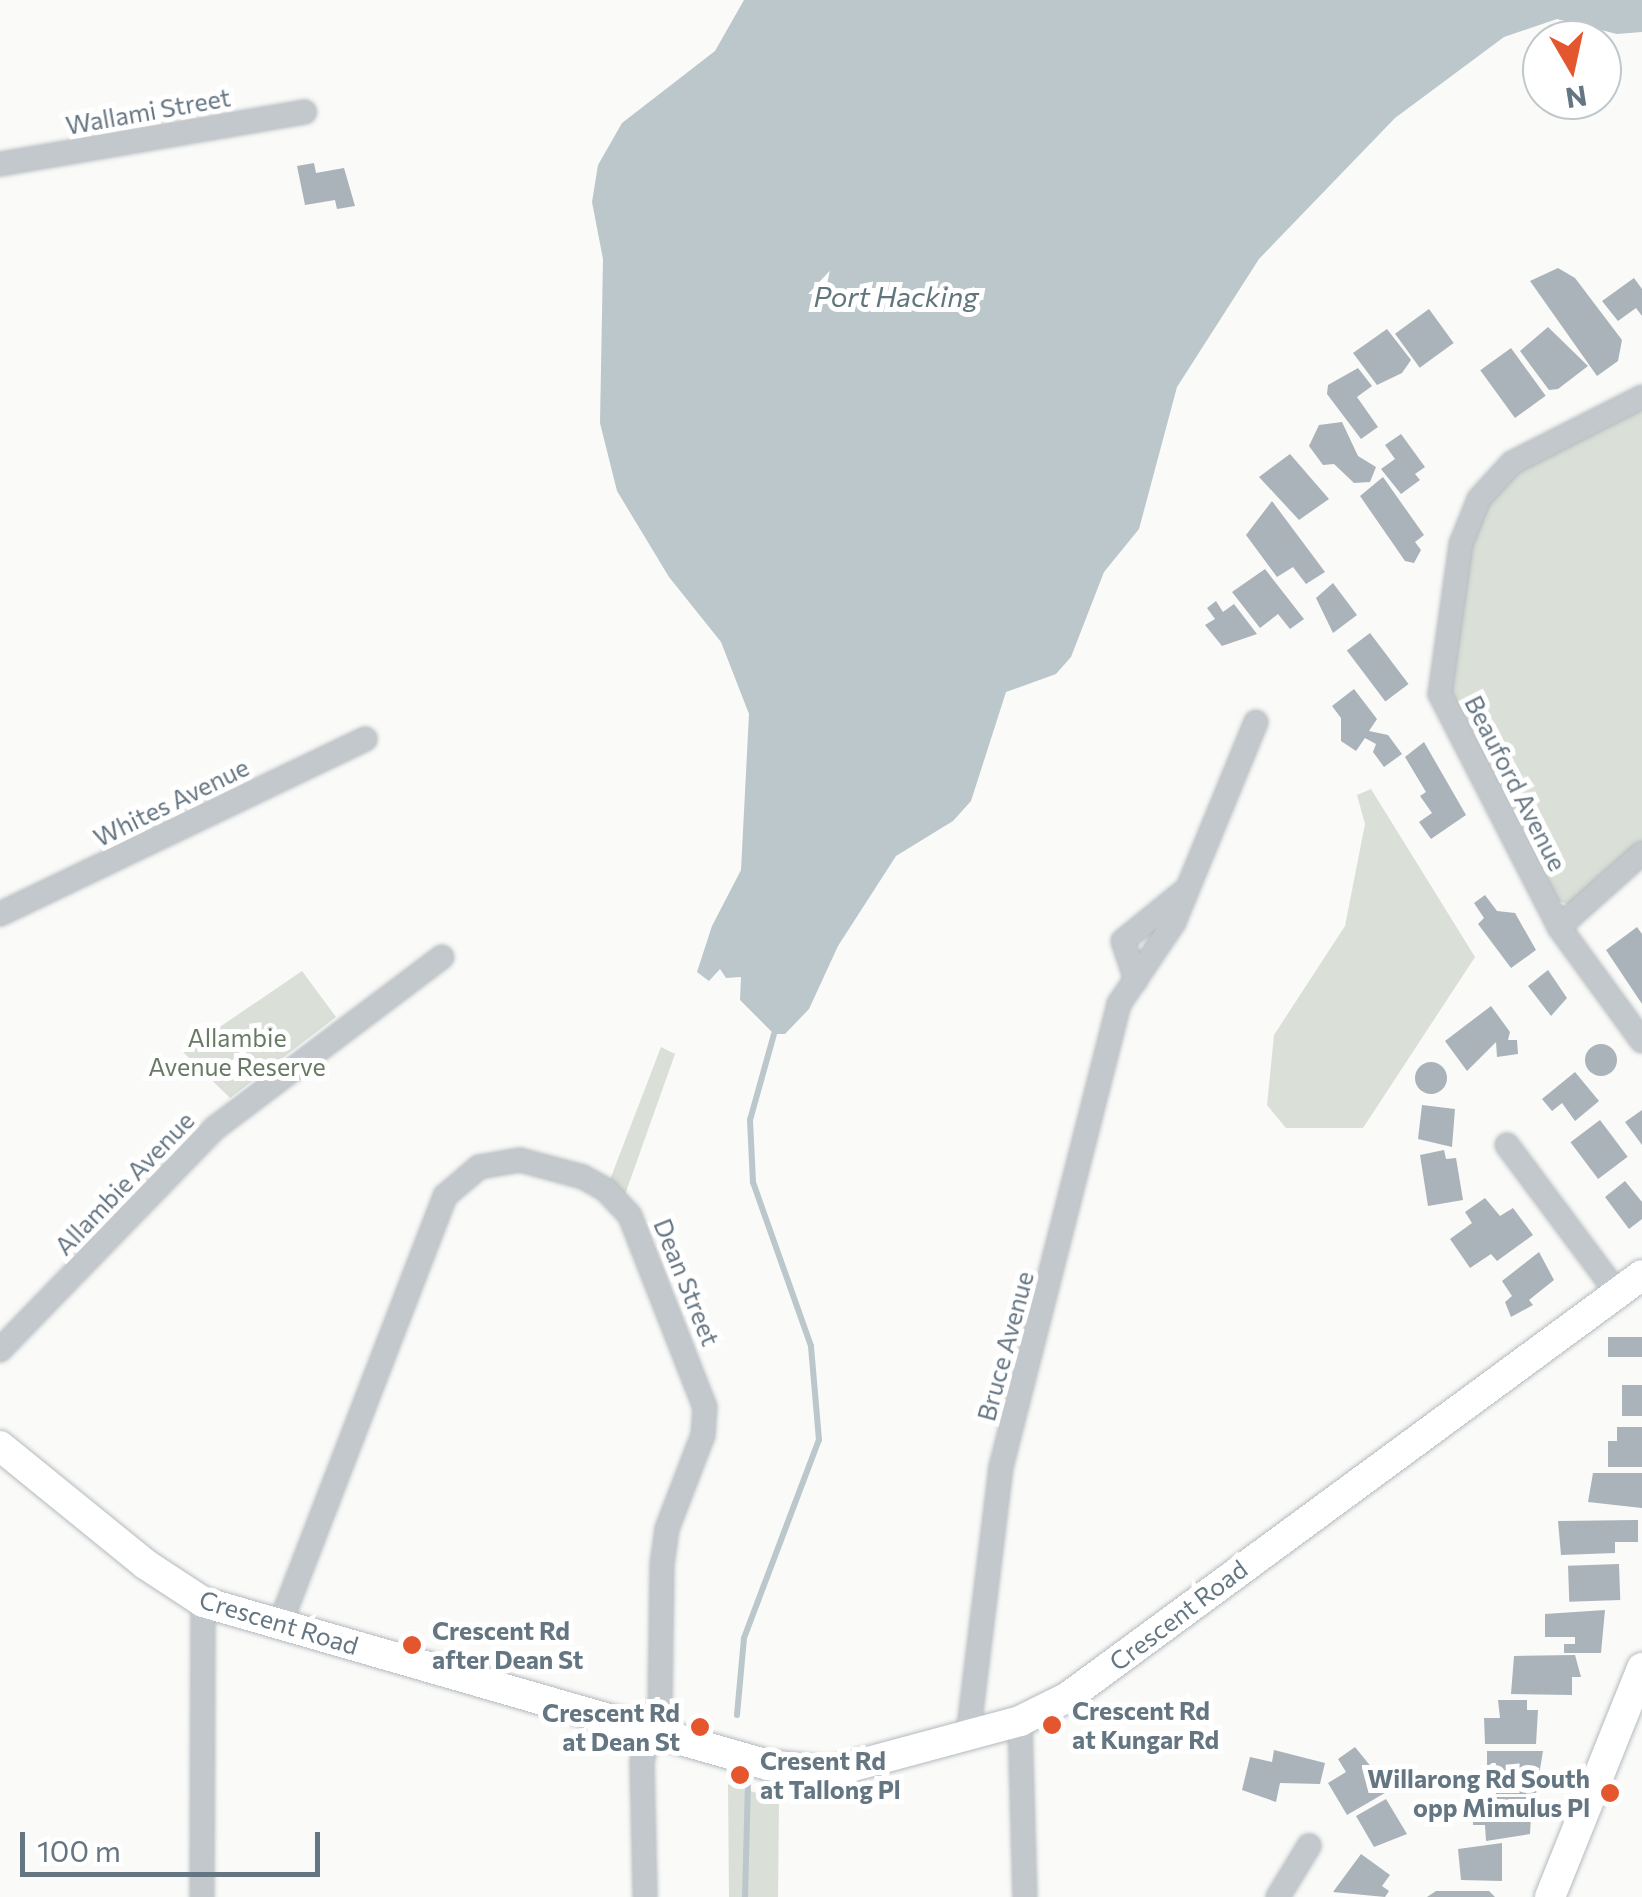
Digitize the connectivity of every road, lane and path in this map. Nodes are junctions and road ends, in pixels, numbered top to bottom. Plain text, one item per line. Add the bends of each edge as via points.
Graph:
1 (305, 112) dead end
2 (0, 164) edge
3 (1642, 398) edge
4 (1256, 722) dead end
5 (365, 740) dead end
6 (1642, 853) edge
7 (1188, 886) junction
8 (0, 914) edge
9 (1560, 927) junction
10 (442, 957) dead end
11 (1136, 980) junction
12 (1642, 1041) edge
13 (1507, 1145) dead end
14 (1630, 1284) edge
15 (0, 1350) edge
16 (0, 1446) edge
17 (203, 1602) junction
18 (280, 1624) junction
19 (1642, 1668) edge
20 (1020, 1720) junction
21 (651, 1732) junction
22 (968, 1736) junction
23 (1308, 1846) dead end
24 (202, 1897) edge
25 (644, 1897) edge
26 (1025, 1897) edge
27 (1278, 1897) edge
28 (1550, 1897) edge

1 - 2 street, Wallami Street
3 - 9 street, Beauford Avenue via 1496,476 1461,544 1440,694
4 - 7 street, Bruce Avenue
5 - 8 street, Whites Avenue
6 - 9 street
7 - 11 street, Bruce Avenue via 1156,956
7 - 11 street, Bruce Avenue via 1123,941
9 - 12 street, Beauford Avenue
10 - 15 street, Allambie Avenue via 215,1128
11 - 22 street, Bruce Avenue via 1120,1004 1001,1466
13 - 14 street
14 - 20 street, Crescent Road via 1068,1697
16 - 17 street, Crescent Road via 156,1573
17 - 18 street, Crescent Road
17 - 24 street
18 - 21 street, Crescent Road
18 - 21 street, Dean Street via 446,1196 479,1167 520,1160 544,1164 583,1177 622,1203 705,1406 703,1435 667,1529 660,1701
19 - 28 street
20 - 22 street, Crescent Road
20 - 26 street
21 - 22 street, Crescent Road via 814,1773
21 - 25 street, Dean Street via 642,1761
23 - 27 street

